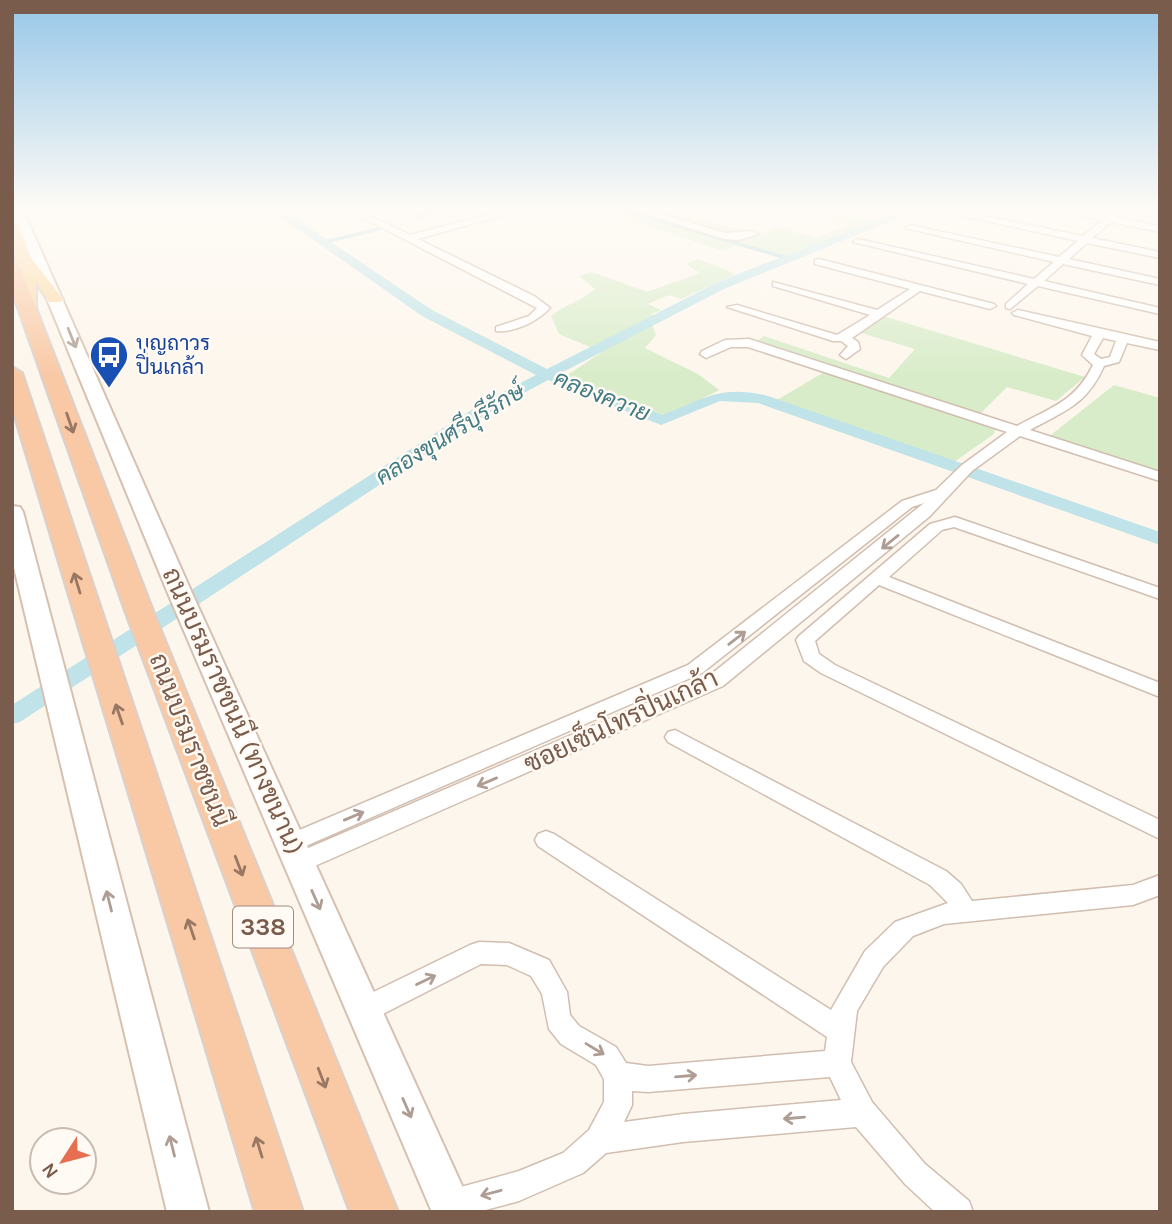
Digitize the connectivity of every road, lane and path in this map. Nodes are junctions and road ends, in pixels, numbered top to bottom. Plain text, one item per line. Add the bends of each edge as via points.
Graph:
1 (19, 265) edge
2 (24, 265) edge
3 (40, 265) edge
4 (461, 265) edge
5 (831, 265) edge
6 (959, 265) edge
7 (1057, 265) edge
8 (1081, 265) edge
9 (1160, 282) edge
10 (1037, 283) junction
11 (777, 284) dead end
12 (919, 287) junction
13 (55, 299) junction
14 (733, 307) dead end
15 (1004, 311) junction
16 (1160, 311) edge
17 (877, 314) junction
18 (500, 329) dead end
19 (1099, 334) junction
20 (844, 338) junction
21 (1123, 339) junction
22 (1160, 346) edge
23 (706, 354) dead end
24 (846, 355) dead end
25 (1099, 364) junction
26 (12, 373) edge
27 (1018, 431) junction
28 (1160, 477) edge
29 (12, 512) edge
30 (877, 578) junction
31 (1160, 594) edge
32 (1160, 690) edge
33 (675, 737) dead end
34 (1160, 830) edge
35 (546, 841) dead end
36 (295, 853) junction
37 (1160, 885) edge
38 (965, 912) junction
39 (364, 1010) junction
40 (841, 1031) junction
41 (837, 1063) junction
42 (618, 1076) junction
43 (862, 1112) junction
44 (599, 1140) junction
45 (180, 1206) edge
46 (451, 1208) edge
47 (279, 1212) edge
48 (374, 1212) edge
49 (957, 1212) edge

1 -> 48 highway, ถนนบรมราชชนนี / 338 via 29,306 147,629
2 - 13 main road
3 - 13 main road, ถนนบรมราชชนนี (ทางขนาน) / 338
4 - 18 street via 544,308 533,318
5 - 12 street
6 - 10 street
7 - 10 street
8 - 9 street
10 - 15 street
10 - 16 street
11 - 17 street
12 - 15 street
12 - 17 street
13 -> 36 main road, ถนนบรมราชชนนี (ทางขนาน) / 338
14 - 20 street
15 - 19 street
17 - 20 street
19 - 21 street
19 - 25 street via 1088,355
20 - 24 street via 854,345
21 - 22 street
21 - 25 street, ซอยเซ็นโทรปิ่นเกล้า via 1115,359
23 - 27 street via 729,343 749,343
25 - 27 street, ซอยเซ็นโทรปิ่นเกล้า via 1091,386 1072,403
47 -> 26 highway, 338
27 - 28 street
27 - 36 street, ซอยเซ็นโทรปิ่นเกล้า via 938,494 925,513 716,681
45 -> 29 main road
30 - 31 street via 936,527 955,522
30 - 32 street
30 - 34 street via 805,640 811,657
33 - 38 street via 938,878 953,891
35 - 40 street
36 -> 39 main road, ถนนบรมราชชนนี (ทางขนาน) / 338
37 - 38 street via 1133,895
38 - 40 street via 943,914 904,929 874,959 844,1008
39 -> 42 street via 479,953 509,954 540,968 554,992 558,1020 570,1035 606,1056
39 -> 46 main road, ถนนบรมราชชนนี (ทางขนาน) / 338
40 - 41 street
42 -> 41 street via 648,1079
41 - 43 street
42 - 44 street via 618,1105
43 -> 44 street
43 - 49 street via 915,1174
44 -> 46 street via 573,1163

